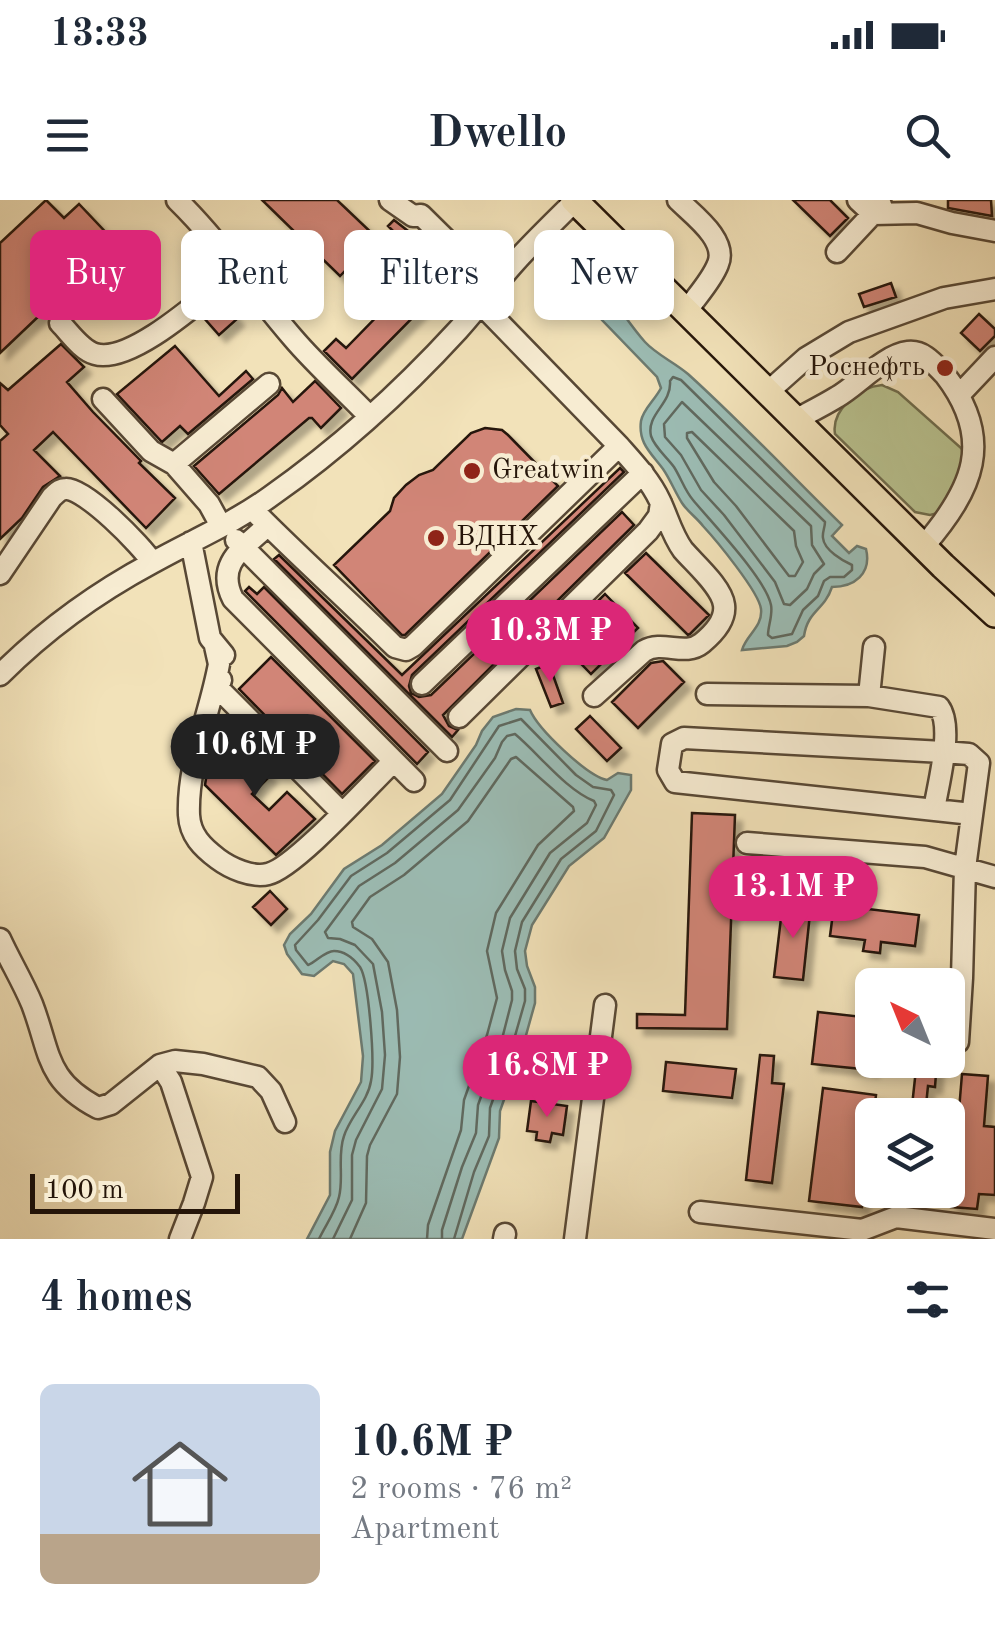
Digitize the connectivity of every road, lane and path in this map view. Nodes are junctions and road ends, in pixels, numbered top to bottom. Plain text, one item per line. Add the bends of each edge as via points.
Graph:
1 (177, 200) edge
2 (390, 200) edge
3 (574, 200) edge
4 (678, 200) edge
5 (872, 205) edge
6 (425, 208) edge
7 (205, 230) edge
8 (441, 230) edge
9 (995, 232) edge
10 (836, 252) dead end
11 (514, 264) edge
12 (995, 289) edge
13 (687, 310) junction
14 (181, 315) edge
15 (278, 320) edge
16 (465, 320) edge
17 (510, 320) edge
18 (60, 323) dead end
19 (995, 358) edge
20 (269, 384) dead end
21 (769, 392) junction
22 (962, 392) junction
23 (104, 399) dead end
24 (369, 416) junction
25 (797, 419) junction
26 (618, 446) junction
27 (174, 464) junction
28 (643, 473) junction
29 (661, 503) junction
30 (252, 509) junction
31 (224, 525) junction
32 (268, 525) junction
33 (190, 542) junction
34 (924, 546) junction
35 (243, 549) junction
36 (152, 562) junction
37 (943, 566) junction
38 (0, 574) edge
39 (995, 604) edge
40 (995, 617) edge
41 (874, 647) dead end
42 (0, 675) edge
43 (422, 684) dead end
44 (215, 686) junction
45 (707, 694) dead end
46 (594, 696) dead end
47 (869, 696) junction
48 (460, 717) dead end
49 (447, 751) dead end
50 (943, 752) junction
51 (394, 761) junction
52 (414, 781) dead end
53 (934, 810) junction
54 (342, 813) junction
55 (972, 814) junction
56 (747, 843) dead end
57 (964, 868) junction
58 (995, 877) edge
59 (0, 939) edge
60 (962, 968) edge
61 (605, 1005) dead end
62 (160, 1065) junction
63 (285, 1122) dead end
64 (700, 1212) dead end
65 (995, 1229) edge
66 (180, 1239) edge
67 (575, 1239) edge

1 - 7 street
2 - 6 street via 413,216
3 - 11 street
3 - 13 main road
4 - 13 street via 720,252
5 - 9 street
5 - 10 street
6 - 8 street
12 - 21 street via 944,298 849,332
13 - 21 main road
14 - 18 street via 124,353 98,355
15 - 24 street
16 - 24 street
17 - 26 street
19 - 22 street
20 - 27 street
21 - 25 main road
22 - 25 street via 926,357 906,352
22 - 34 street via 979,426 976,475
23 - 27 street via 151,451
24 - 30 street
25 - 34 main road
26 - 28 street
26 - 32 street via 406,650 395,647
27 - 31 street
28 - 29 street
28 - 43 street
29 - 46 street via 680,546 721,593 723,618 697,647 644,650
29 - 48 street via 648,531
30 - 31 street
30 - 32 street
31 - 33 street
31 - 35 street
32 - 35 street
33 - 36 street
33 - 44 street via 210,638 234,666
34 - 37 main road
35 - 49 street
35 - 51 street via 227,569 232,599
36 - 38 street via 115,521 68,488 52,497
36 - 42 street via 82,605
37 - 39 main road
37 - 40 main road
41 - 47 street
44 - 54 street
44 - 54 street via 191,779 190,824 200,843 230,867 262,876 287,864
45 - 47 street
47 - 50 street via 939,707 946,716
50 - 53 street
50 - 53 street via 684,738 672,744 668,770 675,782
50 - 55 street via 969,754 979,764
51 - 52 street
51 - 54 street
53 - 55 street
55 - 57 street
56 - 57 street via 925,857
57 - 58 street
57 - 60 street
59 - 62 street via 31,1002 54,1072 73,1092 98,1108 111,1104
61 - 67 street
62 - 63 street via 203,1064 258,1077
62 - 66 street via 202,1176
64 - 65 street via 862,1230 896,1217

